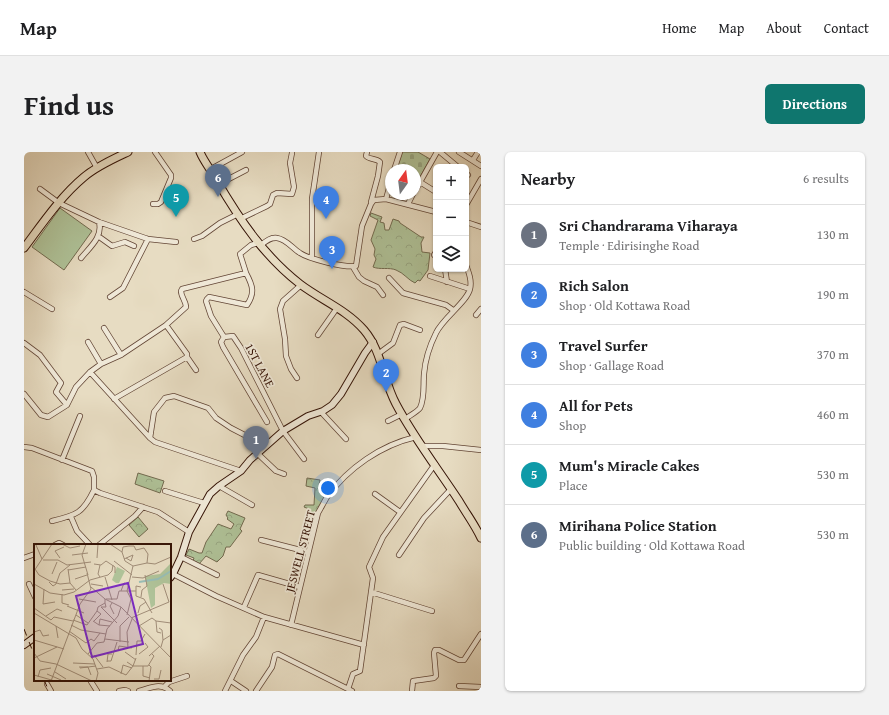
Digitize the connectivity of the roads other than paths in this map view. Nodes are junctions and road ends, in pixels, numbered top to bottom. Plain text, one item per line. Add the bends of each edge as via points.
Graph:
1 (88, 152) edge
2 (126, 152) edge
3 (155, 152) edge
4 (242, 152) edge
5 (319, 152) edge
6 (367, 152) edge
7 (400, 152) edge
8 (439, 152) edge
9 (460, 152) edge
10 (478, 152) edge
11 (200, 153) edge
12 (292, 153) edge
13 (473, 160) junction
14 (396, 164) edge
15 (453, 164) edge
16 (481, 166) edge
17 (97, 168) junction
18 (210, 169) junction
19 (246, 170) dead end
20 (481, 179) edge
21 (421, 180) edge
22 (421, 183) edge
23 (219, 184) junction
24 (40, 189) dead end
25 (433, 190) edge
26 (385, 199) edge
27 (390, 200) edge
28 (410, 200) edge
29 (469, 200) edge
30 (59, 203) junction
31 (153, 204) dead end
32 (370, 204) junction
33 (408, 204) junction
34 (433, 210) edge
35 (239, 217) junction
36 (99, 222) junction
37 (469, 223) edge
38 (481, 226) edge
39 (98, 236) junction
40 (148, 239) junction
41 (194, 239) dead end
42 (176, 242) dead end
43 (259, 244) junction
44 (134, 246) dead end
45 (24, 248) edge
46 (81, 258) dead end
47 (312, 258) junction
48 (353, 267) junction
49 (445, 272) edge
50 (468, 272) edge
51 (246, 274) junction
52 (430, 276) dead end
53 (389, 278) dead end
54 (447, 282) junction
55 (301, 284) junction
56 (470, 289) junction
57 (24, 292) edge
58 (383, 295) dead end
59 (110, 297) dead end
60 (337, 308) junction
61 (52, 309) dead end
62 (481, 309) edge
63 (453, 310) junction
64 (476, 315) dead end
65 (166, 325) junction
66 (104, 328) dead end
67 (420, 330) dead end
68 (318, 335) dead end
69 (224, 337) junction
70 (88, 342) dead end
71 (373, 342) junction
72 (24, 343) edge
73 (120, 354) junction
74 (378, 354) junction
75 (187, 357) junction
76 (101, 364) junction
77 (196, 370) dead end
78 (90, 372) junction
79 (297, 378) dead end
80 (24, 394) edge
81 (114, 399) junction
82 (67, 405) junction
83 (321, 412) junction
84 (80, 416) dead end
85 (403, 416) junction
86 (388, 421) dead end
87 (267, 422) dead end
88 (283, 431) junction
89 (416, 437) junction
90 (150, 438) junction
91 (346, 439) dead end
92 (24, 446) edge
93 (266, 446) junction
94 (422, 446) junction
95 (481, 450) edge
96 (257, 453) junction
97 (62, 460) junction
98 (304, 460) dead end
99 (435, 464) junction
100 (241, 471) junction
101 (284, 474) dead end
102 (219, 486) junction
103 (451, 489) junction
104 (94, 490) junction
105 (165, 490) dead end
106 (375, 494) dead end
107 (204, 503) junction
108 (252, 505) dead end
109 (143, 507) junction
110 (400, 512) junction
111 (71, 517) junction
112 (52, 521) dead end
113 (479, 529) edge
114 (189, 532) junction
115 (481, 538) edge
116 (261, 540) dead end
117 (89, 544) edge
118 (99, 544) edge
119 (308, 552) junction
120 (34, 554) edge
121 (399, 555) dead end
122 (181, 557) junction
123 (24, 558) edge
124 (217, 575) dead end
125 (172, 576) edge
126 (29, 584) dead end
127 (300, 587) junction
128 (371, 592) junction
129 (34, 595) edge
130 (244, 607) junction
131 (432, 611) dead end
132 (264, 617) junction
133 (291, 625) junction
134 (481, 634) edge
135 (34, 638) edge
136 (24, 645) edge
137 (364, 645) junction
138 (187, 676) dead end
139 (91, 681) edge
140 (231, 681) junction
141 (47, 684) dead end
142 (165, 686) junction
143 (459, 686) dead end
144 (481, 686) edge
145 (350, 690) edge
146 (51, 691) edge
147 (97, 691) edge
148 (119, 691) edge
149 (128, 691) edge
150 (139, 691) edge
151 (170, 691) edge
152 (224, 691) edge
153 (246, 691) edge
154 (256, 691) edge
155 (412, 691) edge

1 - 17 street
2 - 17 main road
3 - 31 street via 171,178 161,202
4 - 18 street
5 - 47 street via 312,199
6 - 32 street via 368,158 380,162
7 - 14 street
8 - 15 street
8 - 21 street
9 - 13 street
10 - 13 street
11 - 18 main road
12 - 35 street via 290,163 294,192 277,193 267,206
13 - 16 street
17 - 30 main road via 84,177
18 - 23 main road
19 - 23 street
20 - 29 street
22 - 25 street
23 - 35 main road
24 - 30 street
26 - 32 street via 376,199
27 - 33 street
28 - 33 street
30 - 36 street
30 - 45 main road
32 - 48 street via 362,226 358,261
33 - 34 street
35 - 41 street via 220,223
35 - 43 main road
36 - 39 street via 101,228
36 - 40 street
37 - 38 street
39 - 44 street via 112,246 125,242
39 - 46 street
40 - 42 street
40 - 59 street via 123,288
43 - 47 street via 276,238 286,242 300,254
43 - 51 street via 251,245 240,254
43 - 55 main road via 281,268
47 - 48 street
48 - 58 street via 364,281 377,287
49 - 54 street
50 - 56 street
51 - 65 street via 182,289 181,295 186,307
51 - 69 street, 1ST LANE via 253,293 247,305 220,298 207,299 211,316
52 - 54 street
53 - 63 street via 403,293 446,305
54 - 56 street
55 - 60 main road
55 - 79 street via 283,301 280,309 286,356
56 - 63 street via 467,296
57 - 61 street
60 - 68 street
60 - 71 main road via 350,316
62 - 64 street
63 - 85 street via 436,332 427,358 421,406 418,410
65 - 73 street
65 - 75 street
66 - 73 street
67 - 74 street via 400,325 393,343
69 - 87 street via 221,342 223,347
69 - 88 street, 1ST LANE via 233,336 241,348
70 - 76 street
71 - 74 main road
71 - 83 main road via 341,394 332,405
72 - 82 street via 40,355 61,384 56,392
73 - 76 street
74 - 85 main road via 389,387
75 - 77 street
75 - 81 street
76 - 78 street
78 - 81 street
78 - 82 street via 76,387
80 - 82 street via 41,415 46,417
81 - 90 street
83 - 88 main road via 308,416
83 - 91 street
84 - 97 street
85 - 86 street
85 - 89 main road
88 - 93 main road
88 - 98 street
89 - 94 main road
89 - 119 street, JESWELL STREET via 365,459 353,468 327,497 318,513
90 - 93 street via 154,412 165,398 174,396 208,408 216,418
90 - 100 street
92 - 97 street
93 - 96 main road
94 - 95 street
94 - 99 main road
96 - 100 main road
96 - 101 street via 276,471
97 - 104 street via 92,471
99 - 103 main road
99 - 110 street
100 - 102 main road
102 - 107 main road
102 - 108 street
103 - 113 main road
103 - 121 street via 424,518
104 - 109 street
104 - 111 street via 86,506
105 - 107 street
106 - 110 street
107 - 114 main road
109 - 114 street via 158,512
109 - 118 street
110 - 128 street via 371,561
111 - 112 street
111 - 117 street via 77,531
113 - 115 main road
114 - 122 main road
116 - 119 street
119 - 127 street, JESWELL STREET
120 - 123 street
122 - 124 street
122 - 125 main road
125 - 130 street
126 - 129 street
127 - 130 street via 258,575
127 - 133 street, JESWELL STREET
128 - 131 street
128 - 137 street
130 - 132 street
132 - 133 street
132 - 140 street via 256,637 243,655
133 - 137 street
134 - 155 street via 464,660 435,650 436,676 413,681
135 - 136 main road
137 - 145 street via 360,671 353,674
138 - 142 street
139 - 147 street
140 - 152 street
140 - 153 street
141 - 146 street
142 - 150 street
142 - 151 street
143 - 144 street
145 - 154 street via 278,654 275,655 272,666
148 - 149 street

